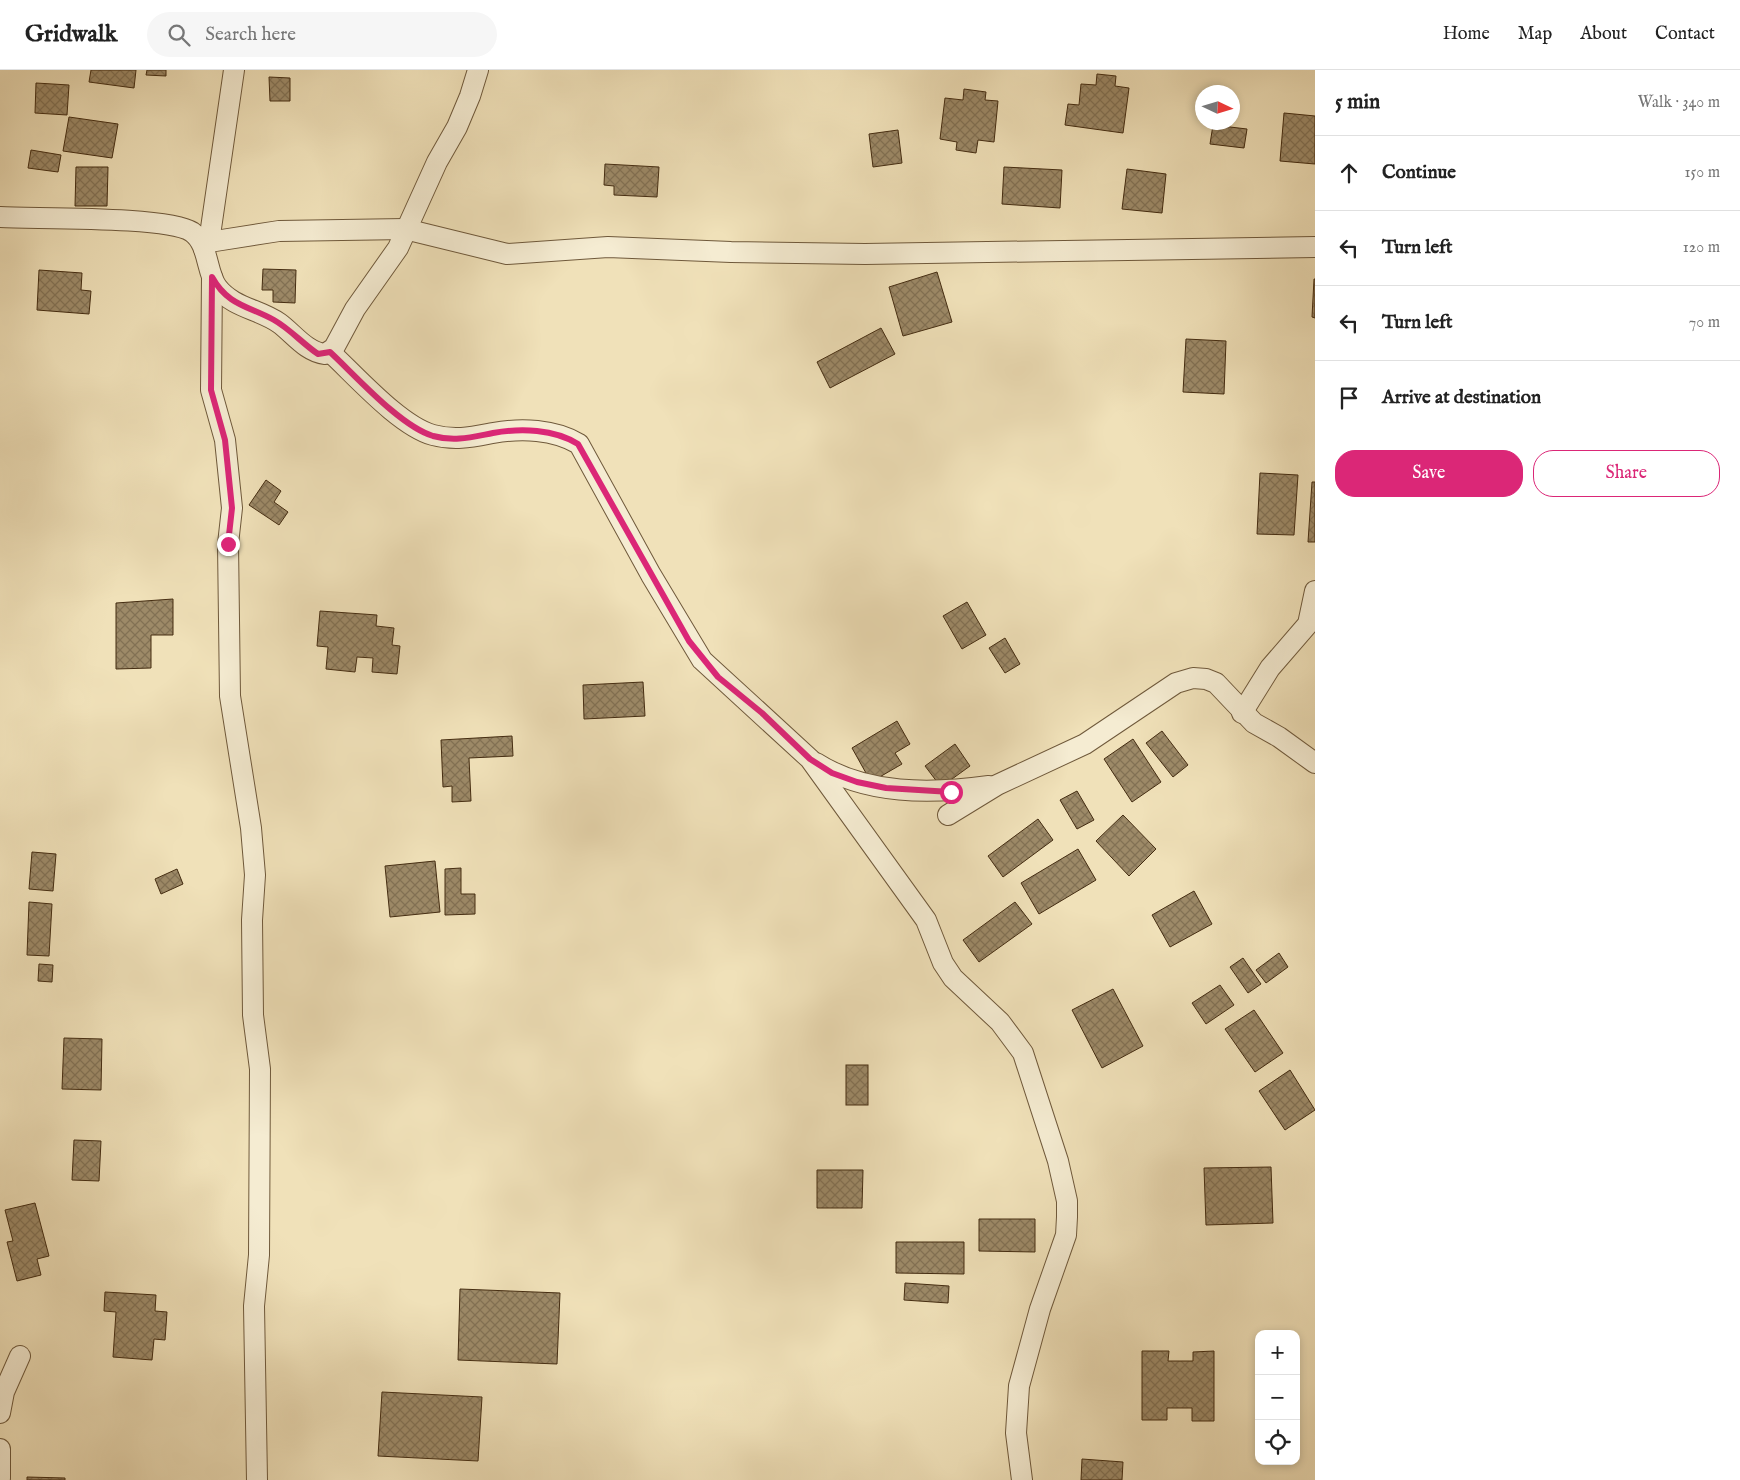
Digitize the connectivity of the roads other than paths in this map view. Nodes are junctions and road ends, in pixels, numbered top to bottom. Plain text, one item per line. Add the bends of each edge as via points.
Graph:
1 (234, 70) edge
2 (478, 70) edge
3 (0, 217) edge
4 (405, 229) junction
5 (207, 246) junction
6 (1315, 247) edge
7 (212, 277) junction
8 (330, 352) junction
9 (1315, 591) edge
10 (1242, 713) junction
11 (810, 759) junction
12 (1315, 763) edge
13 (997, 785) junction
14 (948, 816) dead end
15 (20, 1356) dead end
16 (0, 1413) edge
17 (0, 1449) edge
18 (0, 1478) edge
19 (257, 1480) edge
20 (1022, 1480) edge

1 - 5 street
2 - 4 street via 457,126
3 - 5 street via 167,224 193,232
4 - 5 street via 279,231
4 - 6 street via 507,254 608,247 865,254
4 - 8 street via 398,248 355,309
5 - 7 street
7 - 8 street via 217,287 239,306 274,320 318,354
7 - 19 street via 211,390 225,440 232,508 228,544 230,696 251,828 255,875 253,1015 260,1068 259,1255 254,1306
8 - 11 street via 410,425 433,436 469,440 495,433 533,431 567,437 578,444 660,592 702,660
9 - 10 street via 1308,624 1280,656
10 - 12 street
10 - 13 street via 1216,683 1206,679 1184,680 1085,744
11 - 13 street via 843,778 886,788 951,792
11 - 20 street via 926,920 943,964 953,978 1000,1022 1022,1053 1058,1161 1066,1201 1066,1235 1040,1309 1019,1386 1016,1433
13 - 14 street
15 - 16 street via 4,1392
17 - 18 street

